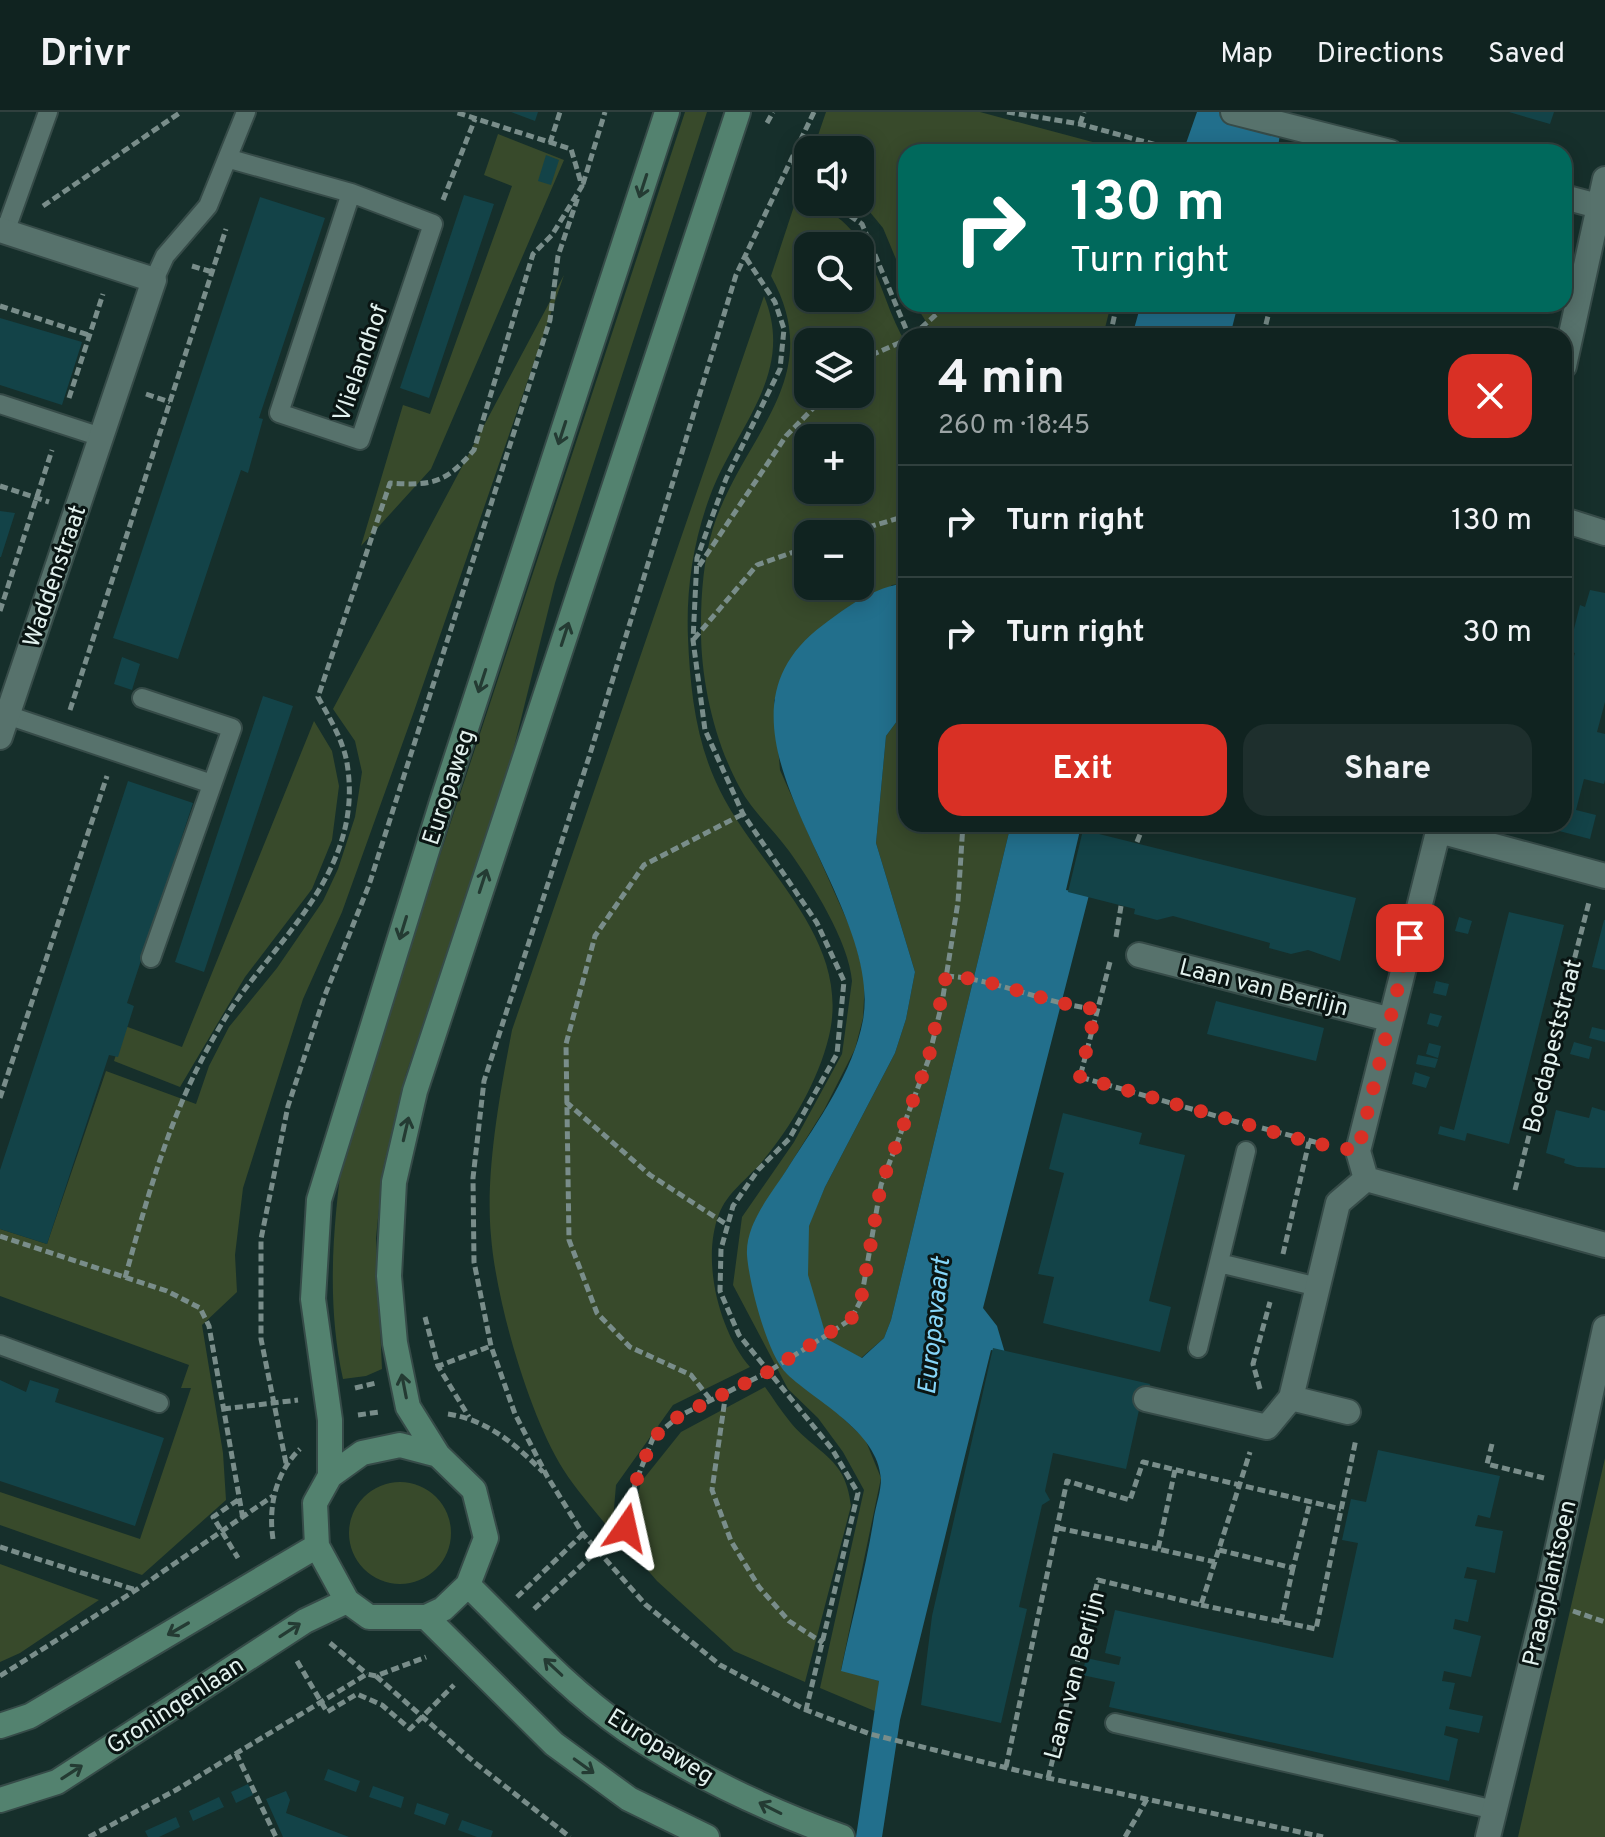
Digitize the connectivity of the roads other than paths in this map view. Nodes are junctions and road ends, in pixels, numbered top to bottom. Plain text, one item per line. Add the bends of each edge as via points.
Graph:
1 (48, 112) edge
2 (246, 112) edge
3 (667, 112) edge
4 (738, 112) edge
5 (1233, 112) edge
6 (1359, 144) edge
7 (230, 159) junction
8 (1605, 179) edge
9 (351, 193) junction
10 (1572, 199) edge
11 (1601, 207) edge
12 (3, 231) edge
13 (154, 280) junction
14 (1572, 333) edge
15 (0, 404) edge
16 (101, 437) junction
17 (1572, 523) edge
18 (1605, 533) edge
19 (142, 698) dead end
20 (4, 726) edge
21 (212, 784) junction
22 (1439, 832) edge
23 (1454, 832) edge
24 (1600, 875) edge
25 (1139, 955) dead end
26 (151, 958) dead end
27 (1388, 1019) junction
28 (1246, 1151) dead end
29 (1366, 1179) junction
30 (1605, 1245) edge
31 (1219, 1263) junction
32 (1318, 1287) junction
33 (1605, 1328) edge
34 (0, 1345) edge
35 (1198, 1348) dead end
36 (1291, 1398) junction
37 (1146, 1399) dead end
38 (159, 1403) dead end
39 (1354, 1420) road end
40 (438, 1455) junction
41 (330, 1476) junction
42 (317, 1546) junction
43 (468, 1585) junction
44 (347, 1601) junction
45 (426, 1617) junction
46 (1115, 1723) dead end
47 (0, 1726) edge
48 (0, 1800) edge
49 (1495, 1810) junction
50 (707, 1837) edge
51 (842, 1837) edge
52 (1488, 1837) edge

1 - 12 lane
2 - 7 lane
3 -> 41 main road, Europaweg via 319,1200 313,1299 330,1420
40 -> 4 main road via 408,1407 395,1343 389,1276 394,1182 415,1091
5 - 6 street
7 - 9 lane
7 - 13 lane via 208,206 165,256
8 - 11 street
9 - 9 lane, Vlielandhof via 433,224 360,440 279,413
10 - 11 street
11 - 14 street
12 - 13 street
13 - 16 street, Waddenstraat
15 - 16 lane
16 - 20 street, Waddenstraat
17 - 18 street
19 - 21 lane via 232,728
20 - 21 lane, Waddenstraat via 63,734
21 - 26 lane
22 - 27 street
23 - 24 street
25 - 27 street, Laan van Berlijn
27 - 29 street via 1358,1151
28 - 31 lane
29 - 30 street
29 - 32 street via 1338,1203
31 - 32 lane
31 - 35 lane
32 - 36 street
33 - 49 street, Praagplantsoen
34 - 38 lane
36 - 37 street via 1267,1427
36 - 39 street
40 - 41 main road via 400,1445 362,1453
40 - 43 main road via 474,1490 486,1538
41 - 42 main road via 315,1503
42 - 44 main road
42 -> 47 main road via 30,1716
43 - 45 main road
51 -> 43 main road, Europaweg via 776,1811 624,1728
44 - 45 main road via 369,1617
48 -> 44 main road, Groningenlaan via 57,1782 305,1621
45 -> 50 main road via 554,1744 629,1799
46 - 49 lane
49 - 52 street, Praagplantsoen

